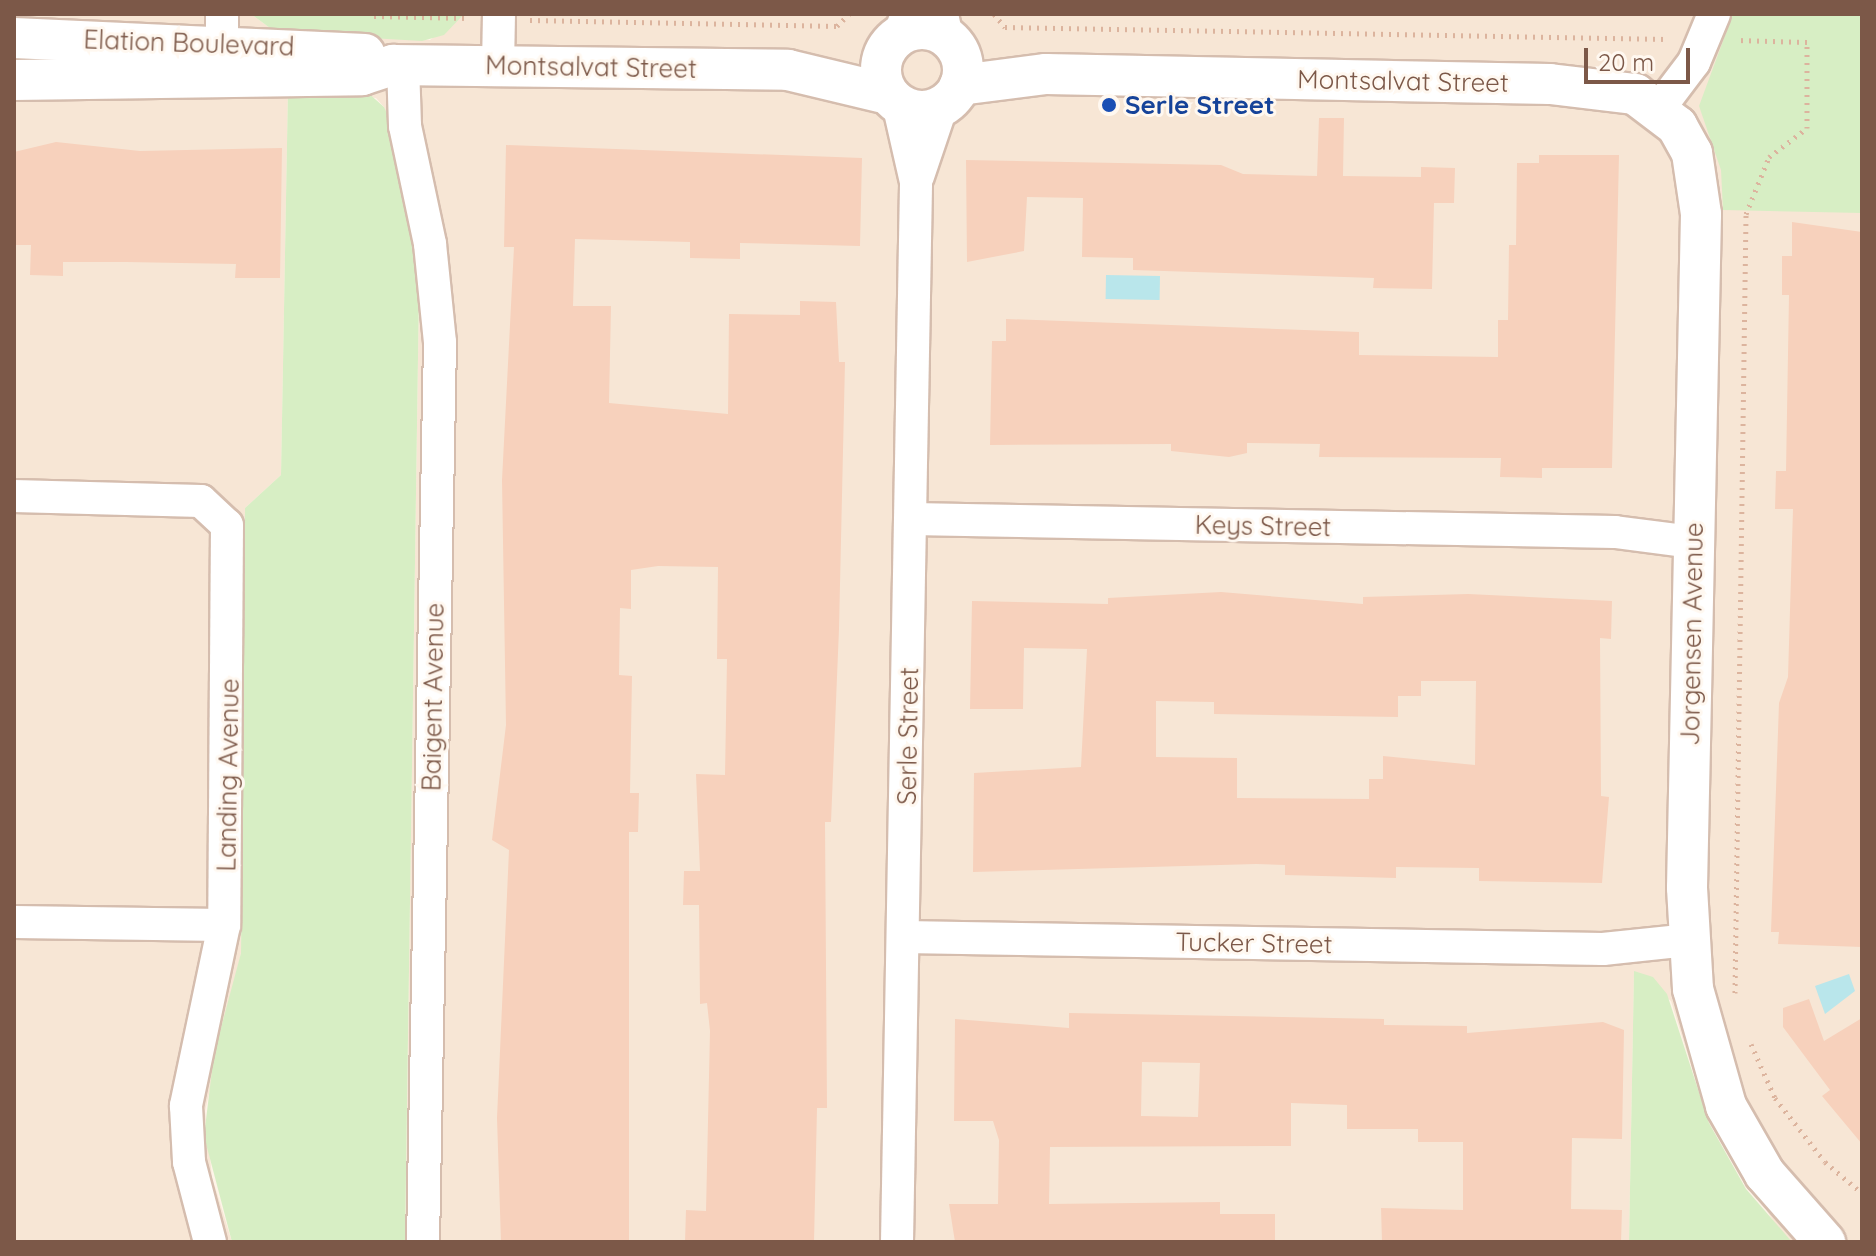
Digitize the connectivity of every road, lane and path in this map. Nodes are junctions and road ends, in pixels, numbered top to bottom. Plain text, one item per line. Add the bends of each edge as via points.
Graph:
1 (849, 14) edge
2 (994, 14) edge
3 (487, 16) edge
4 (1710, 26) edge
5 (899, 31) edge
6 (14, 38) edge
7 (222, 44) edge
8 (385, 57) edge
9 (950, 58) edge
10 (486, 66) junction
11 (788, 70) junction
12 (14, 80) edge
13 (893, 98) junction
14 (1660, 107) junction
15 (916, 182) junction
16 (14, 496) edge
17 (912, 519) junction
18 (1694, 534) junction
19 (14, 922) edge
20 (224, 925) junction
21 (904, 937) junction
22 (1689, 948) junction
23 (1735, 1008) dead end
24 (1746, 1034) dead end
25 (1862, 1193) edge
26 (210, 1242) edge
27 (423, 1242) edge
28 (897, 1242) edge
29 (1825, 1242) edge

1 - 3 path via 837,26
2 - 4 path via 1005,27
3 - 8 path
3 - 10 street
4 - 14 street
4 - 23 path via 1807,42 1807,128 1769,157 1746,214
5 - 9 street, Montsalvat Street via 923,29
5 - 11 street, Montsalvat Street
5 - 13 street via 881,73
6 - 7 street, Elation Boulevard
7 - 8 street, Elation Boulevard
7 - 12 street, Elation Boulevard
8 - 10 street, Montsalvat Street
8 - 27 street, Baigent Avenue via 414,154 440,342
9 - 13 street, Montsalvat Street via 912,110
9 - 14 street, Montsalvat Street via 1046,74 1550,84 1635,94
9 - 15 street, Serle Street
10 - 11 street, Montsalvat Street
11 - 13 street, Montsalvat Street
13 - 15 street, Serle Street
14 - 18 street, Jorgensen Avenue via 1692,153 1700,184
15 - 17 street, Serle Street
16 - 20 street, Landing Avenue via 201,501 227,525
17 - 18 street, Keys Street
17 - 21 street, Serle Street
18 - 22 street, Jorgensen Avenue
19 - 20 street
20 - 26 street, Landing Avenue via 186,1106 189,1162
21 - 22 street, Tucker Street
21 - 28 street, Serle Street
22 - 29 street, Jorgensen Avenue via 1700,1028 1726,1106 1765,1174
24 - 25 path via 1775,1098 1825,1162

